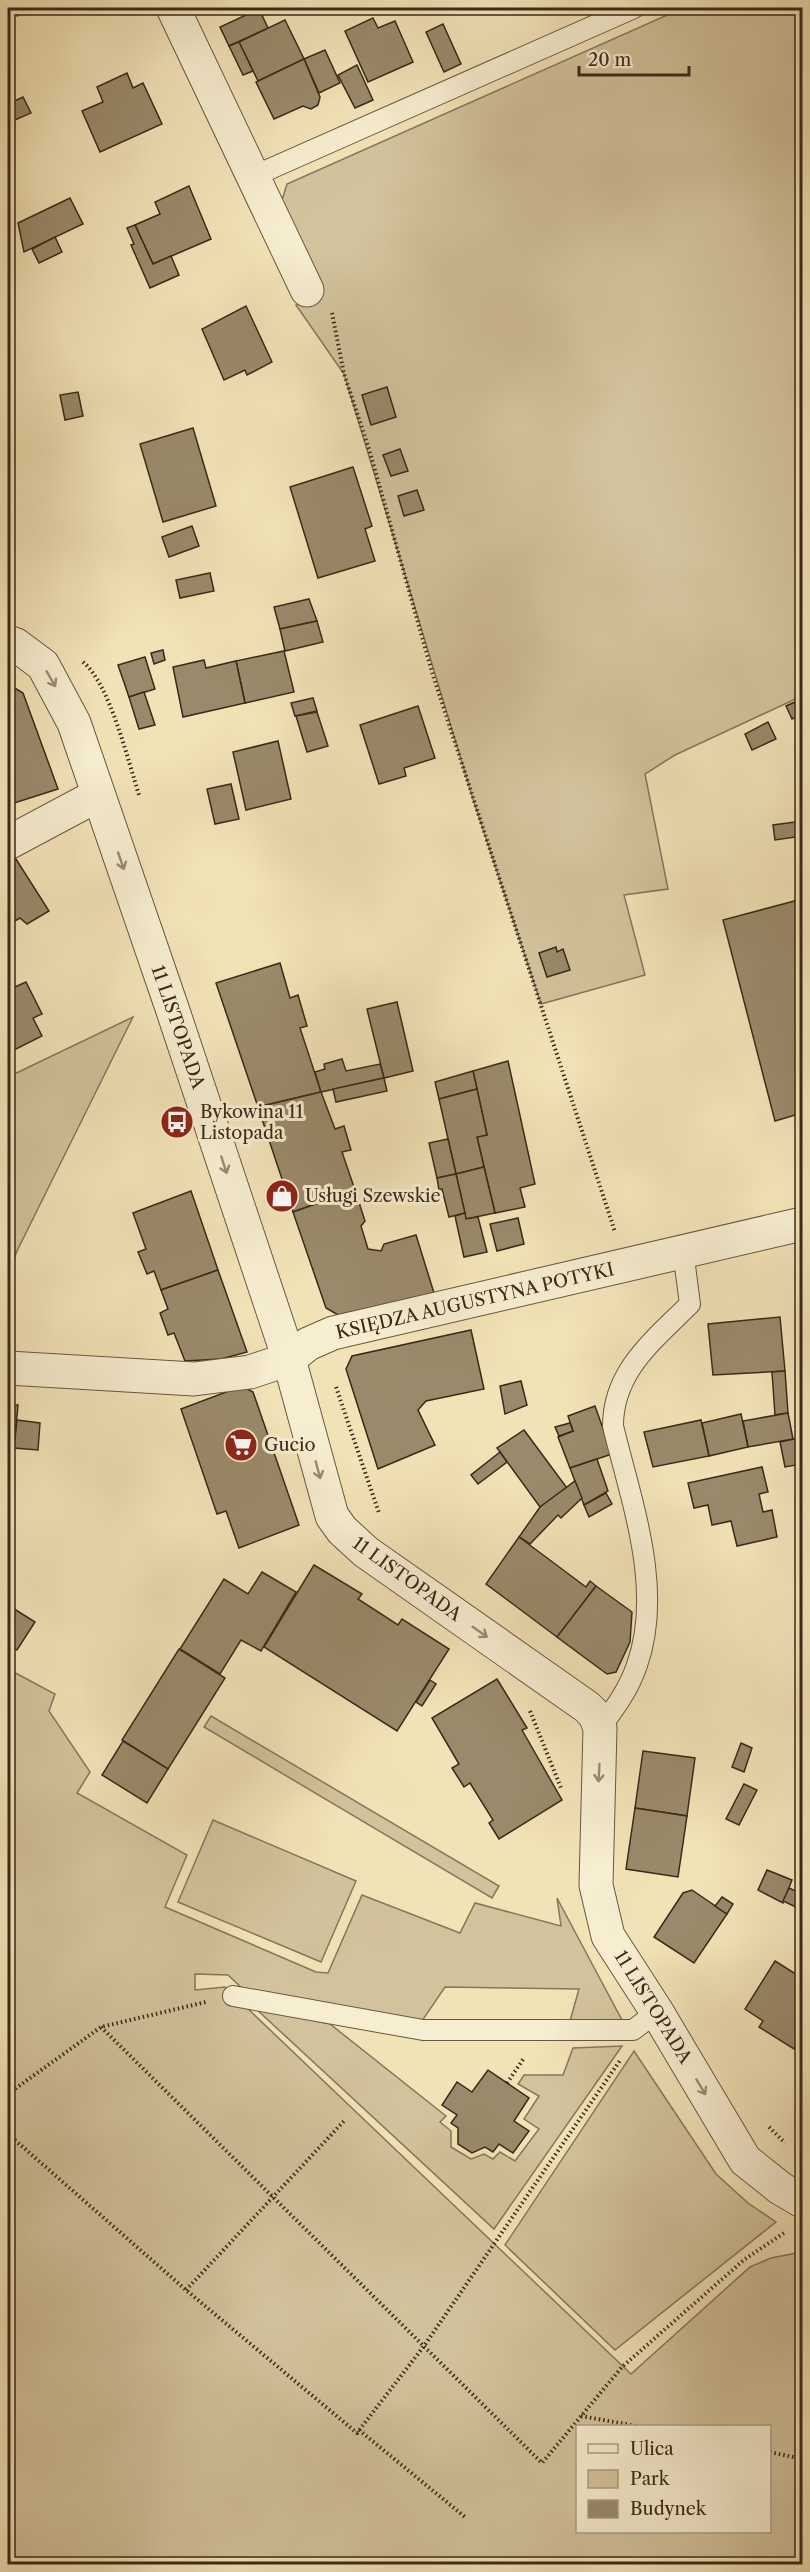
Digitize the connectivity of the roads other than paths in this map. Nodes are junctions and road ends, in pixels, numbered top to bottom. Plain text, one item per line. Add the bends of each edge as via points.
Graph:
1 (173, 8) edge
2 (633, 8) edge
3 (255, 176) junction
4 (319, 298) road end
5 (8, 642) edge
6 (98, 795) junction
7 (8, 843) edge
8 (802, 1224) edge
9 (683, 1251) junction
10 (289, 1359) junction
11 (8, 1368) edge
12 (600, 1728) junction
13 (233, 1996) road end
14 (645, 2021) junction
15 (796, 2215) edge

1 - 3 street
2 - 3 lane
3 - 4 street
5 -> 6 street, 11 LISTOPADA via 43,665 52,679 74,723
6 - 7 street
6 -> 10 street, 11 LISTOPADA
8 - 9 street, KSIĘDZA AUGUSTYNA POTYKI
9 - 10 street, KSIĘDZA AUGUSTYNA POTYKI via 333,1333 308,1344
9 - 12 lane via 690,1304 644,1350 619,1388 614,1407 614,1426 643,1554 646,1598 644,1642 637,1665 628,1688
10 - 11 street, KSIĘDZA AUGUSTYNA POTYKI via 250,1372 194,1378
10 -> 12 street, 11 LISTOPADA via 324,1492 332,1516 342,1530 366,1552 587,1707
12 -> 14 street, 11 LISTOPADA via 596,1885 608,1936
13 - 14 lane via 423,2030
14 -> 15 street, 11 LISTOPADA via 745,2160 780,2188

